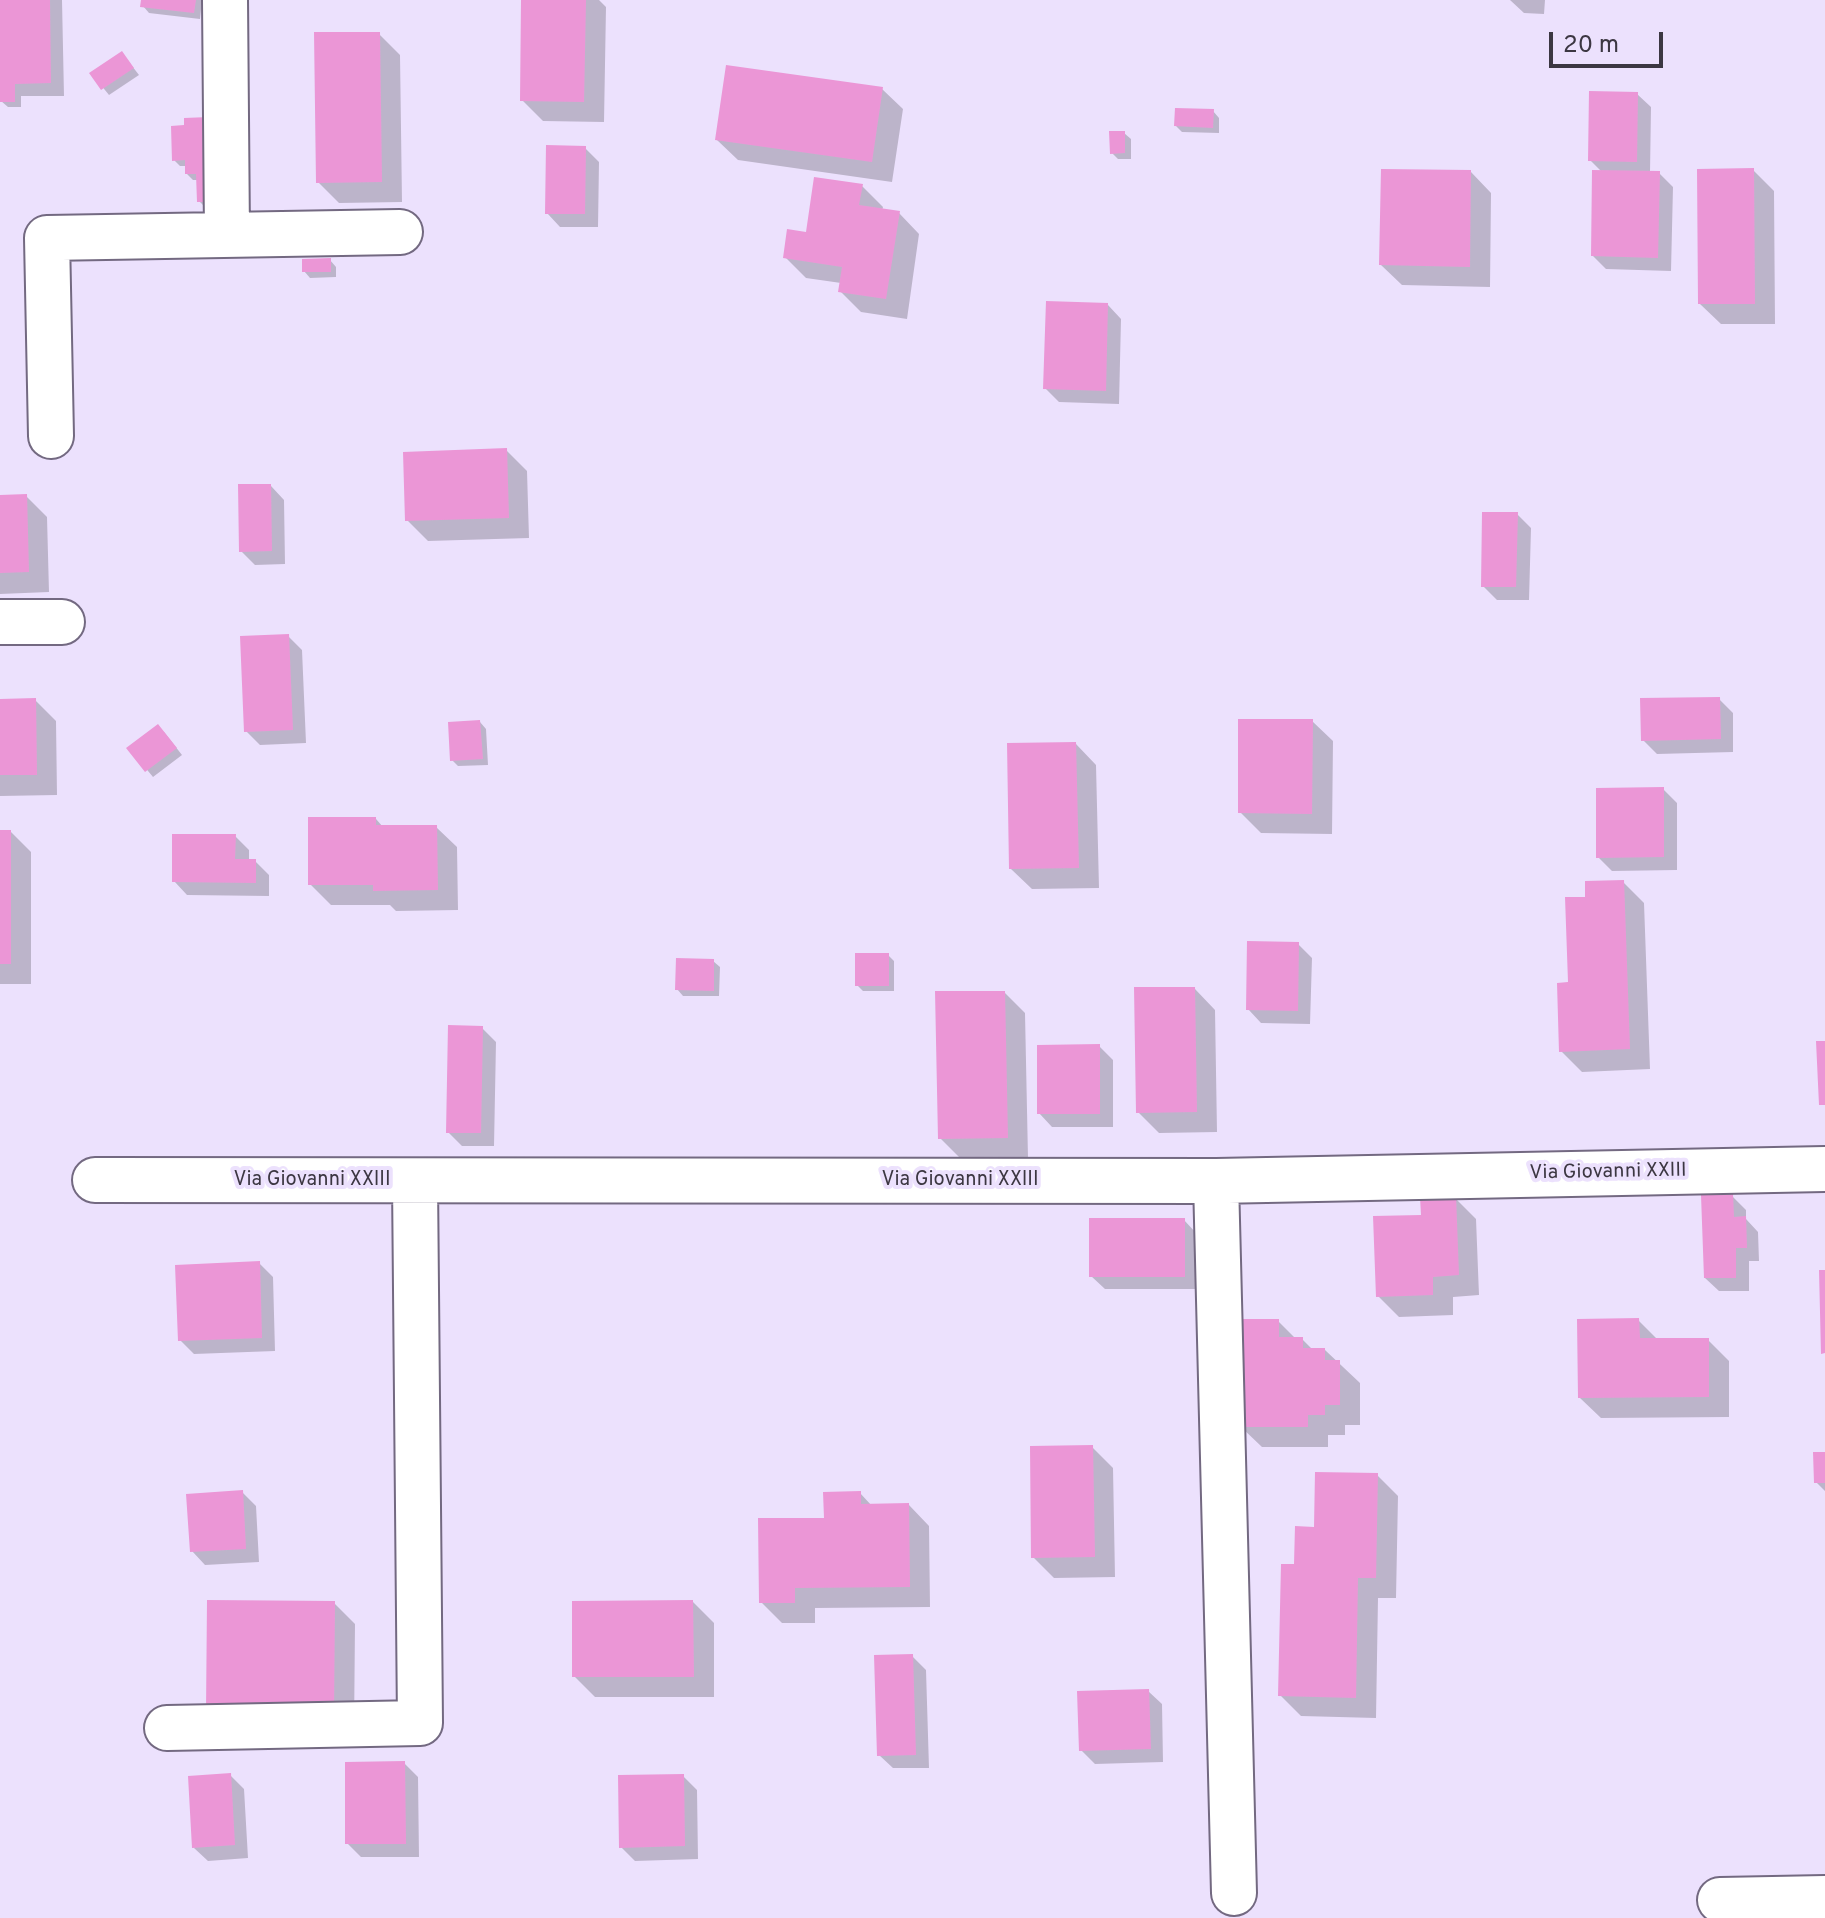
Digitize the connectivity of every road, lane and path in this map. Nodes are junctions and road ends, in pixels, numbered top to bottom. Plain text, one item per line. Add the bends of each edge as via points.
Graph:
1 (225, 0) edge
2 (400, 232) dead end
3 (227, 234) junction
4 (51, 436) dead end
5 (0, 622) edge
6 (62, 622) dead end
7 (1825, 1169) edge
8 (95, 1180) dead end
9 (415, 1181) junction
10 (1216, 1181) junction
11 (167, 1728) dead end
12 (1234, 1893) dead end
13 (1825, 1898) edge
14 (1720, 1900) dead end

1 - 3 street
2 - 3 street
3 - 4 street via 47,238
5 - 6 street
7 - 10 street, Via Giovanni XXIII
8 - 9 street, Via Giovanni XXIII
9 - 10 street, Via Giovanni XXIII
9 - 11 street via 420,1723
10 - 12 street
13 - 14 street

